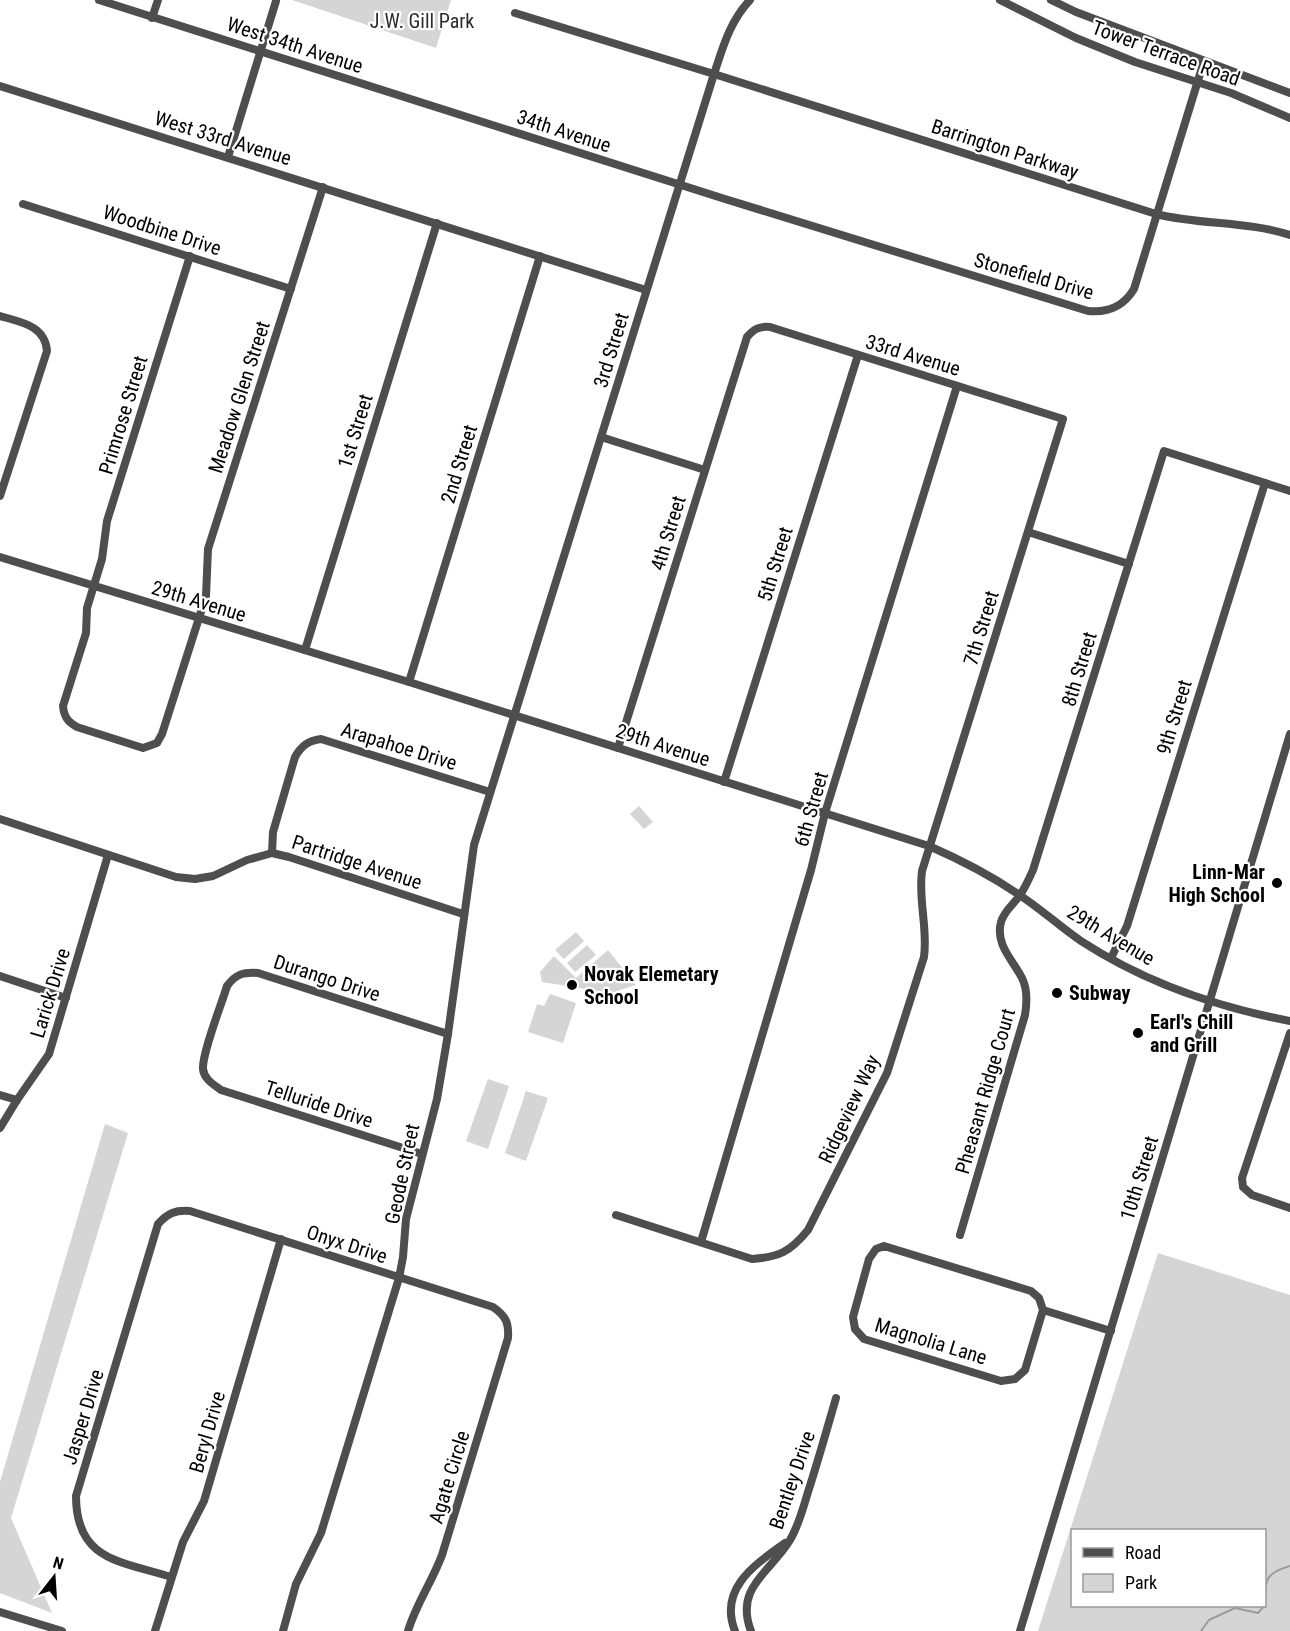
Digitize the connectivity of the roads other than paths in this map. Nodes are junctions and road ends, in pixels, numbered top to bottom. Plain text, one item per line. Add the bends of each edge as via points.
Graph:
1 (99, 0) edge
2 (158, 0) edge
3 (750, 0) edge
4 (1000, 0) edge
5 (1051, 0) edge
6 (276, 1) edge
7 (515, 13) dead end
8 (152, 18) junction
9 (261, 52) junction
10 (1204, 61) junction
11 (714, 74) junction
12 (1197, 82) junction
13 (0, 86) edge
14 (1290, 93) edge
15 (393, 94) joint
16 (1290, 118) edge
17 (228, 157) junction
18 (680, 184) junction
19 (323, 187) junction
20 (725, 199) joint
21 (23, 204) dead end
22 (1156, 214) junction
23 (437, 223) junction
24 (1290, 234) edge
25 (190, 256) junction
26 (540, 256) junction
27 (291, 289) junction
28 (646, 290) junction
29 (0, 316) edge
30 (753, 330) joint
31 (858, 355) junction
32 (957, 386) junction
33 (1063, 419) joint
34 (601, 437) junction
35 (705, 470) junction
36 (1265, 483) junction
37 (1290, 491) edge
38 (0, 495) edge
39 (1028, 532) junction
40 (0, 557) edge
41 (1129, 564) junction
42 (94, 586) junction
43 (199, 619) junction
44 (305, 650) junction
45 (409, 682) junction
46 (515, 715) junction
47 (1290, 734) edge
48 (618, 748) junction
49 (724, 782) junction
50 (490, 792) junction
51 (825, 813) junction
52 (0, 819) edge
53 (929, 846) junction
54 (272, 854) junction
55 (108, 855) junction
56 (1020, 895) junction
57 (463, 914) junction
58 (1111, 958) junction
59 (0, 976) edge
60 (66, 998) junction
61 (1209, 1001) junction
62 (1290, 1021) edge
63 (1290, 1033) edge
64 (448, 1034) junction
65 (208, 1081) joint
66 (0, 1095) edge
67 (17, 1100) junction
68 (0, 1128) edge
69 (422, 1155) junction
70 (1290, 1208) edge
71 (166, 1215) joint
72 (616, 1215) dead end
73 (960, 1235) dead end
74 (281, 1239) junction
75 (701, 1242) junction
76 (399, 1278) junction
77 (1043, 1310) junction
78 (509, 1327) joint
79 (1110, 1331) junction
80 (836, 1398) dead end
81 (791, 1539) junction
82 (171, 1577) junction
83 (0, 1611) edge
84 (63, 1631) edge
85 (155, 1631) edge
86 (283, 1631) edge
87 (408, 1631) edge
88 (735, 1631) edge
89 (751, 1631) edge
90 (1020, 1631) edge

1 - 8 street, West 34th Avenue
2 - 8 street
3 - 11 street, 3rd Street via 730,28
4 - 12 street, Tower Terrace Road via 1076,38
5 - 10 street, Tower Terrace Road
6 - 9 street
7 - 11 street, Barrington Parkway
8 - 9 street, West 34th Avenue
9 - 15 street, West 34th Avenue
9 - 17 street
10 - 12 street, Stonefield Drive
10 - 14 street, Tower Terrace Road
11 - 18 street, 3rd Street
11 - 22 street, Barrington Parkway
12 - 16 street, Tower Terrace Road
12 - 22 street, Stonefield Drive
13 - 17 street, West 33rd Avenue
15 - 18 street, 34th Avenue
17 - 19 street, West 33rd Avenue
18 - 20 street, 34th Avenue
18 - 28 street, 3rd Street
19 - 23 street, West 33rd Avenue
19 - 27 street, Meadow Glen Street
20 - 22 street, Stonefield Drive via 1099,312 1117,307 1134,289
21 - 25 street, Woodbine Drive
22 - 24 street, Barrington Parkway via 1181,220 1268,227
23 - 26 street
23 - 44 street, 1st Street
25 - 27 street, Woodbine Drive
25 - 42 street, Primrose Street via 107,521
26 - 28 street
26 - 45 street, 2nd Street
27 - 43 street, Meadow Glen Street via 208,549 206,596
28 - 34 street, 3rd Street
29 - 38 street via 39,331 47,351
30 - 31 street, 33rd Avenue via 770,327
30 - 35 street, 4th Street via 747,337
31 - 32 street, 33rd Avenue
31 - 49 street, 5th Street
32 - 33 street, 33rd Avenue
32 - 51 street, 6th Street
33 - 39 street, 7th Street
34 - 35 street
34 - 46 street, 3rd Street
35 - 48 street, 4th Street
36 - 37 street
36 - 41 street, 8th Street via 1164,451
36 - 58 street, 9th Street via 1127,926
39 - 41 street
39 - 53 street, 7th Street
40 - 42 street, 29th Avenue
41 - 56 street, 8th Street via 1033,870
42 - 43 street, 29th Avenue
42 - 43 street, Primrose Street via 87,608 86,633 63,706 64,715 77,727 143,748 158,742 162,734
43 - 44 street, 29th Avenue
44 - 45 street, 29th Avenue
45 - 46 street, 29th Avenue
46 - 48 street, 29th Avenue
46 - 50 street, Geode Street
47 - 61 street, 10th Street
48 - 49 street, 29th Avenue
49 - 51 street, 29th Avenue
50 - 54 street, Arapahoe Drive via 321,739 310,741 295,757 273,832
50 - 57 street, Geode Street via 474,845
51 - 53 street, 29th Avenue
51 - 75 street, 6th Street
52 - 55 street, Partridge Avenue
53 - 56 street, 29th Avenue
53 - 75 street, Ridgeview Way via 920,888 924,957 887,1073 808,1230 788,1250 772,1257 752,1258
54 - 55 street, Partridge Avenue via 195,879 176,877
54 - 57 street, Partridge Avenue
55 - 60 street, Larick Drive
56 - 58 street, 29th Avenue
56 - 73 street, Pheasant Ridge Court via 1007,909 1000,935 1003,948 1023,980 1025,1015
57 - 64 street, Geode Street
58 - 61 street, 29th Avenue via 1139,974
59 - 60 street
60 - 67 street, Larick Drive via 49,1054
61 - 62 street, 29th Avenue
61 - 79 street, 10th Street
63 - 70 street via 1242,1178 1243,1187 1252,1195
64 - 65 street, Durango Drive via 245,972 227,986 204,1058 203,1070
64 - 69 street, Geode Street
65 - 69 street, Telluride Drive via 221,1090
66 - 67 street
67 - 68 street, Larick Drive
69 - 76 street, Geode Street via 406,1219
71 - 74 street, Onyx Drive via 177,1210 190,1211
71 - 82 street, Jasper Drive via 158,1224 76,1496 76,1515 90,1545 106,1557
72 - 75 street, Ridgeview Way
74 - 76 street, Onyx Drive
74 - 82 street, Beryl Drive via 204,1501
76 - 78 street, Onyx Drive via 493,1307 504,1314
76 - 86 street, Geode Street via 321,1533 297,1584
77 - 77 street, Magnolia Lane via 1039,1298 1031,1291 884,1246 869,1259 852,1317 855,1329 864,1339 1001,1381 1015,1379 1025,1370
77 - 79 street
78 - 87 street, Agate Circle via 442,1556
79 - 90 street, 10th Street
80 - 81 street, Bentley Drive
81 - 88 street via 760,1560 739,1581 733,1601
81 - 89 street, Bentley Drive via 754,1583 748,1597
82 - 85 street, Beryl Drive
83 - 84 street

